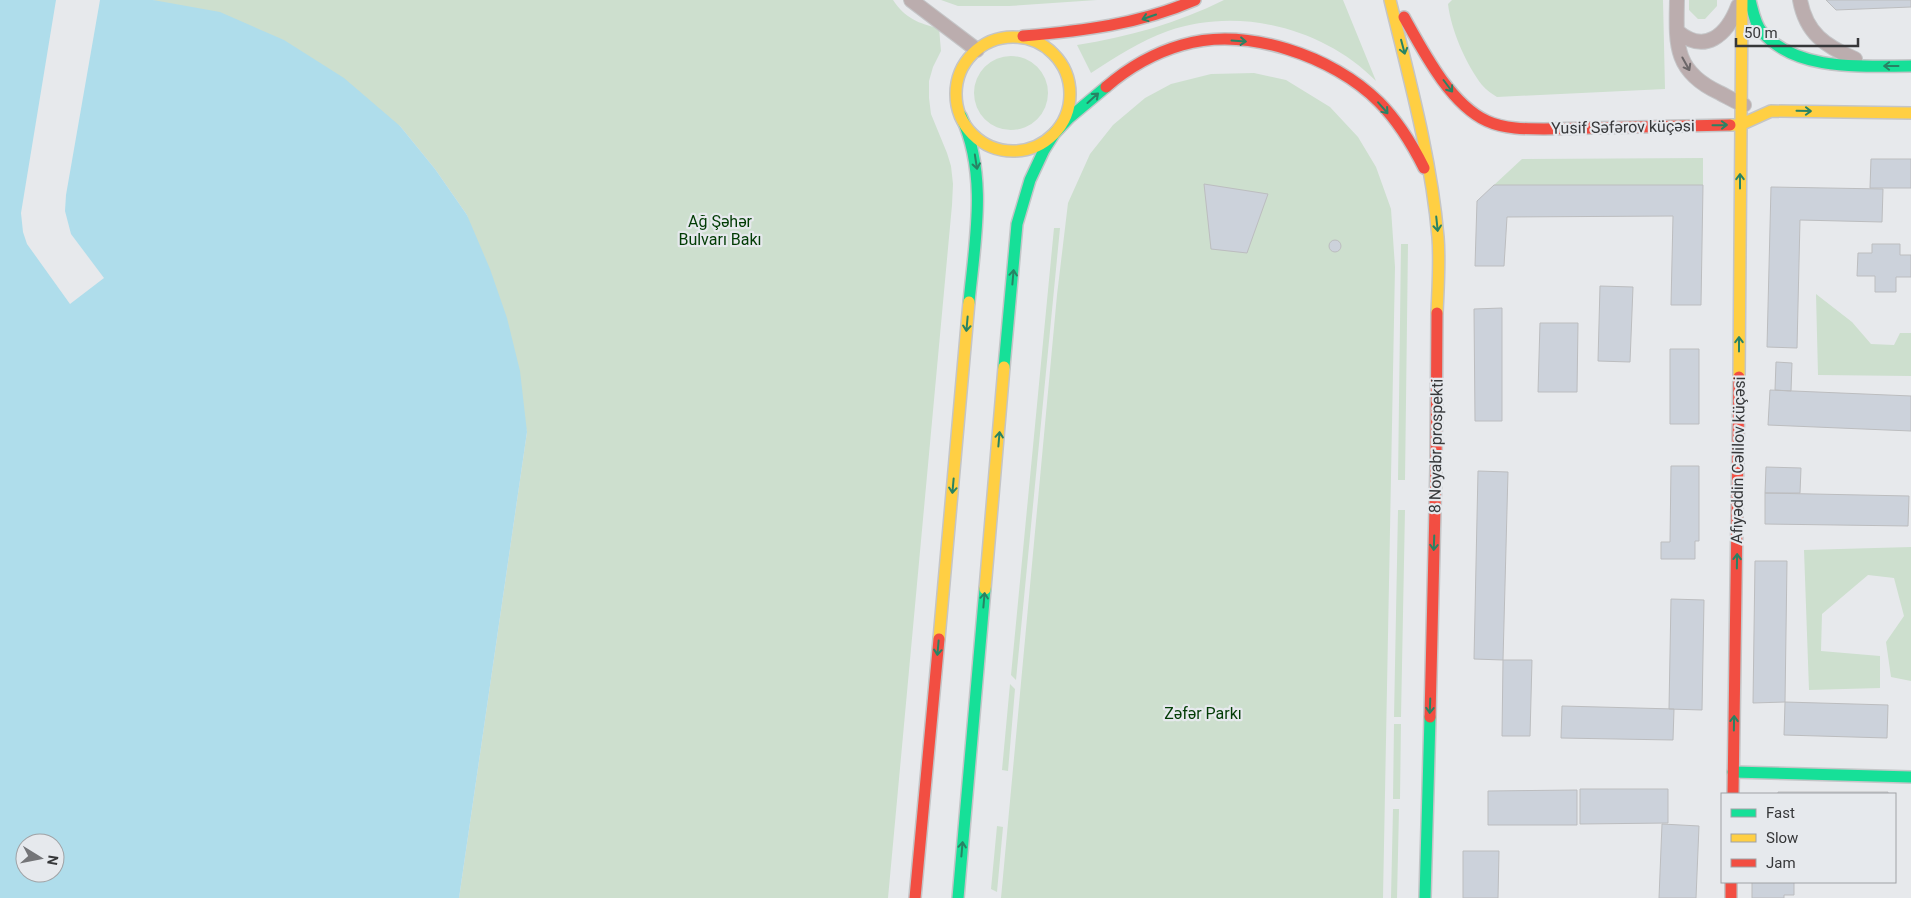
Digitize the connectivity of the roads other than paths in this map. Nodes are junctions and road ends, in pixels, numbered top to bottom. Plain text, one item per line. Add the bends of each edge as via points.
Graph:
1 (911, 0) edge
2 (1195, 0) edge
3 (1390, 0) edge
4 (1395, 0) edge
5 (1676, 0) edge
6 (1741, 0) edge
7 (1750, 0) edge
8 (1800, 0) edge
9 (1677, 31) junction
10 (1010, 37) junction
11 (977, 50) junction
12 (1872, 66) junction
13 (1911, 66) edge
14 (1741, 104) junction
15 (1771, 111) junction
16 (1911, 113) edge
17 (961, 116) junction
18 (1740, 125) junction
19 (1057, 131) junction
20 (1433, 192) junction
21 (1733, 772) junction
22 (1911, 777) edge
23 (1733, 793) edge
24 (1731, 883) edge
25 (915, 898) edge
26 (958, 898) edge
27 (1425, 898) edge
28 (1731, 898) edge

1 - 11 street
2 -> 10 main road via 1105,28
3 -> 20 main road, 8 Noyabr prospekti via 1416,101
4 -> 18 main road, Yusif Səfərov küçəsi via 1414,37 1448,86 1461,101 1486,120 1514,128 1544,129
5 - 9 street
6 - 9 street via 1727,26 1716,37 1696,42
6 - 14 main road, Afiyəddin Cəlilov küçəsi
7 - 12 main road via 1760,30 1782,48 1825,63
8 - 12 street via 1810,28 1820,40
9 -> 14 street via 1679,50 1686,67 1696,79 1707,88
10 - 11 main road via 993,41
10 - 19 main road via 1029,39 1046,47 1060,60 1068,77 1070,96 1066,114
11 - 17 main road via 965,64 958,80
13 -> 12 main road
14 - 15 street
14 - 18 main road, Afiyəddin Cəlilov küçəsi
15 -> 16 main road, Yusif Səfərov küçəsi
15 - 18 main road, Yusif Səfərov küçəsi
17 - 19 main road via 986,144 1005,150 1024,150 1042,143
17 -> 25 main road via 970,133 975,154 978,205
21 -> 18 main road, Afiyəddin Cəlilov küçəsi
19 -> 20 main road via 1119,76 1162,52 1206,41 1259,43 1320,61 1359,85 1401,129 1416,152
26 -> 19 main road via 1018,224 1038,161
20 -> 27 main road, 8 Noyabr prospekti via 1439,286
21 - 22 main road
21 - 23 main road, Afiyəddin Cəlilov küçəsi
24 - 28 main road

